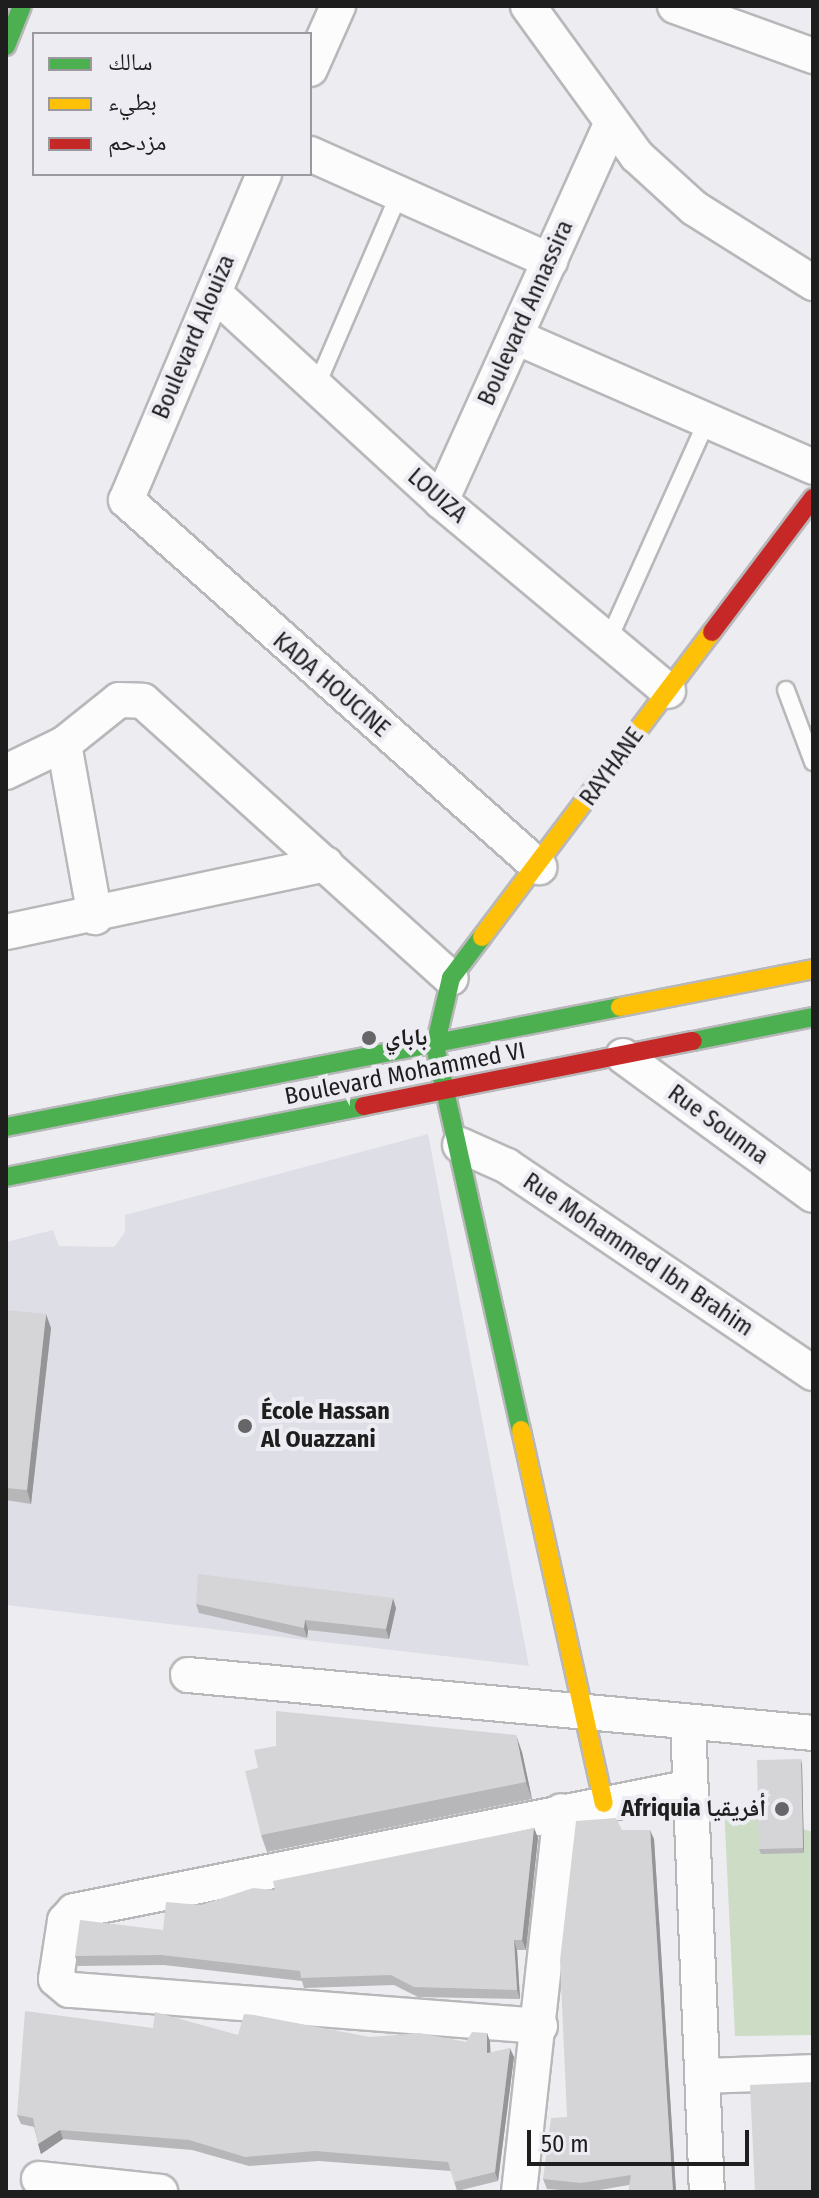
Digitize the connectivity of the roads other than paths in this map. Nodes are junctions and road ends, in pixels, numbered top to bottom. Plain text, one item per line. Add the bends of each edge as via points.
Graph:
1 (42, 6) edge
2 (338, 6) edge
3 (528, 6) edge
4 (675, 6) edge
5 (19, 27) edge
6 (813, 56) edge
7 (312, 64) edge
8 (611, 125) junction
9 (312, 155) edge
10 (263, 176) edge
11 (400, 192) junction
12 (550, 261) junction
13 (813, 283) edge
14 (214, 293) junction
15 (516, 337) junction
16 (315, 389) junction
17 (708, 419) junction
18 (813, 467) edge
19 (813, 498) edge
20 (126, 500) joint
21 (441, 501) junction
22 (608, 641) junction
23 (786, 690) dead end
24 (668, 691) junction
25 (64, 744) junction
26 (813, 762) edge
27 (6, 772) edge
28 (326, 864) junction
29 (539, 867) junction
30 (95, 917) junction
31 (6, 932) edge
32 (813, 969) edge
33 (451, 978) junction
34 (813, 1017) edge
35 (435, 1046) junction
36 (623, 1056) junction
37 (446, 1092) junction
38 (6, 1127) edge
39 (460, 1145) junction
40 (8, 1167) edge
41 (813, 1195) edge
42 (813, 1373) edge
43 (188, 1675) dead end
44 (585, 1713) junction
45 (688, 1722) junction
46 (813, 1733) edge
47 (691, 1787) junction
48 (604, 1803) junction
49 (561, 1811) junction
50 (540, 2026) junction
51 (813, 2072) edge
52 (704, 2076) junction
53 (39, 2179) dead end
54 (160, 2192) edge
55 (519, 2192) edge
56 (707, 2192) edge

1 - 5 main road
2 - 7 street
3 - 8 street
4 - 6 street
8 - 12 street, Boulevard Annassira
8 - 13 street via 694,208
9 - 11 street
10 - 14 street, Boulevard Alouiza
11 - 12 street
11 - 16 lane
12 - 15 street, Boulevard Annassira
14 - 16 street, LOUIZA
14 - 20 street, Boulevard Alouiza
15 - 17 street
15 - 21 street, Boulevard Annassira
16 - 21 street, LOUIZA
17 - 18 street
17 - 22 lane
19 - 24 main road, RAYHANE
20 - 29 street, KADA HOUCINE
21 - 22 street, LOUIZA
22 - 24 street, LOUIZA
23 - 26 lane
24 - 29 main road, RAYHANE
25 - 27 street
25 - 28 street via 119,700 143,701
25 - 30 street
28 - 30 street
28 - 33 street
29 - 33 main road, RAYHANE
30 - 31 street
32 - 35 main road, Boulevard Mohammed VI
33 - 35 main road, RAYHANE
34 - 36 main road, Boulevard Mohammed VI
35 - 37 main road
35 - 38 main road, Boulevard Mohammed VI
36 - 37 main road, Boulevard Mohammed VI
36 - 41 street, Rue Sounna
37 - 39 main road
37 - 40 main road, Boulevard Mohammed VI
39 - 42 street, Rue Mohammed Ibn Brahim via 507,1166
39 - 44 main road
43 - 44 street
44 - 45 street
44 - 48 main road
45 - 46 street
45 - 47 street
47 - 48 street
47 - 52 street
48 - 49 street
49 - 50 street
49 - 50 street via 74,1911 65,1921 56,1979 69,1990
50 - 55 street
51 - 52 street
52 - 56 street
53 - 54 street

